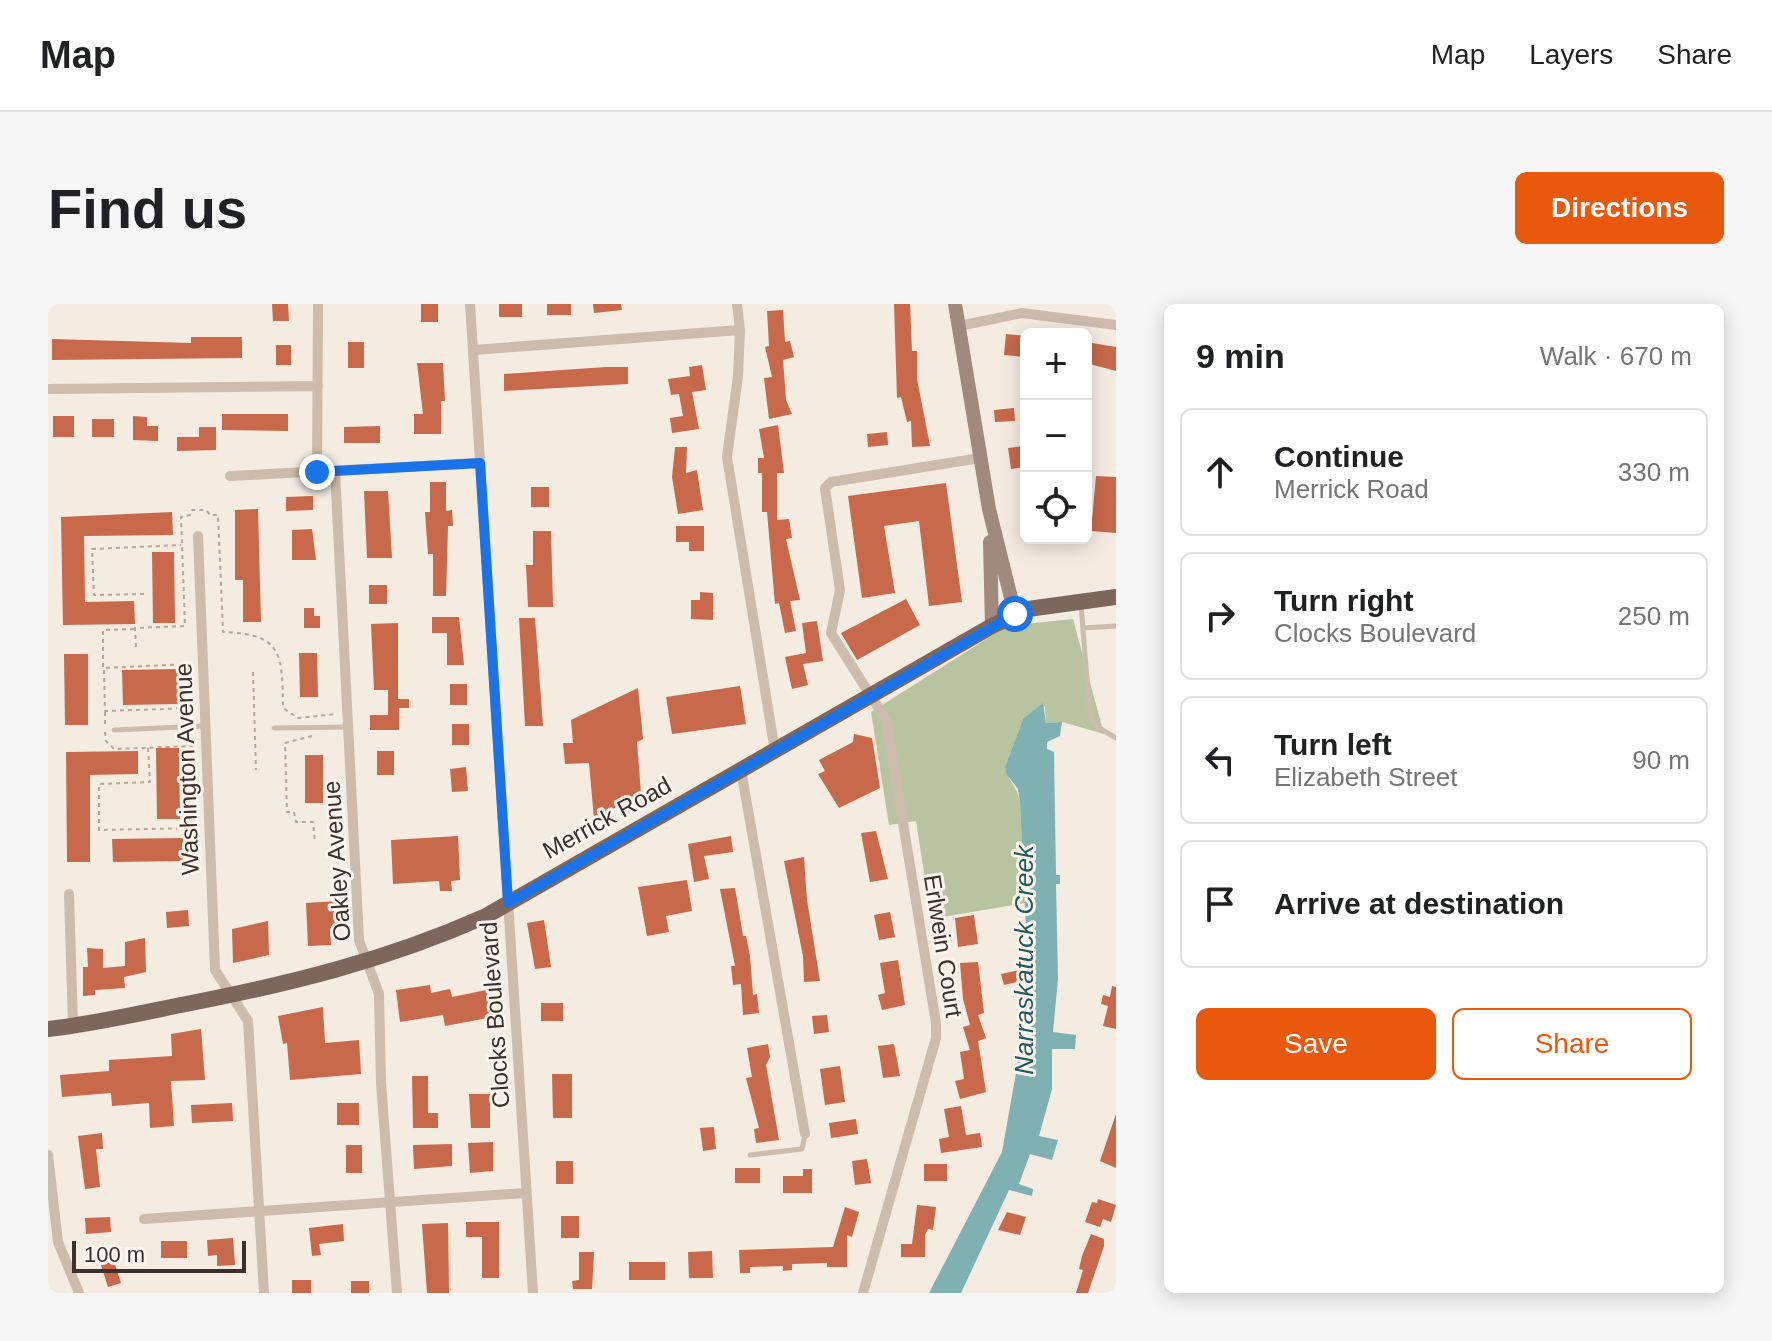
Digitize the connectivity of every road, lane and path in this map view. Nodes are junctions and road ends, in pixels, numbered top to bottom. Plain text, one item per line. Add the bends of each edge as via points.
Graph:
1 (318, 304) edge
2 (470, 304) edge
3 (737, 304) edge
4 (955, 304) edge
5 (1116, 325) edge
6 (959, 326) junction
7 (740, 330) junction
8 (473, 350) junction
9 (318, 386) junction
10 (48, 389) edge
11 (980, 458) junction
12 (480, 463) junction
13 (335, 471) junction
14 (317, 472) junction
15 (230, 476) dead end
16 (989, 509) junction
17 (198, 536) dead end
18 (182, 545) junction
19 (144, 594) dead end
20 (1116, 597) edge
21 (1081, 601) junction
22 (1015, 614) junction
23 (992, 626) junction
24 (1116, 626) edge
25 (1083, 628) junction
26 (135, 629) junction
27 (136, 647) dead end
28 (194, 664) dead end
29 (103, 668) junction
30 (253, 672) dead end
31 (870, 697) junction
32 (195, 708) dead end
33 (105, 711) junction
34 (347, 712) junction
35 (206, 726) junction
36 (347, 727) junction
37 (274, 728) dead end
38 (114, 730) dead end
39 (255, 734) junction
40 (265, 734) dead end
41 (323, 736) dead end
42 (1116, 738) edge
43 (193, 746) dead end
44 (148, 748) junction
45 (775, 751) junction
46 (256, 770) dead end
47 (741, 770) junction
48 (209, 828) junction
49 (315, 842) dead end
50 (69, 894) dead end
51 (508, 903) junction
52 (370, 962) junction
53 (232, 995) junction
54 (73, 1026) junction
55 (48, 1029) edge
56 (805, 1134) joint
57 (48, 1155) edge
58 (750, 1155) dead end
59 (526, 1193) junction
60 (51, 1201) edge
61 (391, 1201) junction
62 (258, 1210) junction
63 (144, 1219) dead end
64 (79, 1293) edge
65 (264, 1293) edge
66 (397, 1293) edge
67 (533, 1293) edge
68 (863, 1293) edge

1 - 9 street
2 - 8 street, Clocks Boulevard
3 - 7 street
4 - 6 main road
5 - 6 street via 1022,313
6 - 11 main road
7 - 8 street
7 - 45 street via 727,457
8 - 12 street, Clocks Boulevard
9 - 10 street
9 - 14 street
11 - 16 main road
11 - 31 street, Erlwein Court via 828,485 840,590 831,633
12 - 13 street
12 - 51 street, Clocks Boulevard
13 - 14 street
13 - 34 street, Oakley Avenue
14 - 15 street
16 - 22 main road
16 - 23 main road
17 - 35 street, Washington Avenue
18 - 19 path via 92,549 94,595
18 - 26 path via 185,626
18 - 34 path via 182,516 192,510 218,515 223,632 255,635 278,650 283,708 298,718
20 - 21 main road, Merrick Road
21 - 22 main road, Merrick Road
21 - 25 lane
22 - 23 main road, Merrick Road
23 - 31 main road, Merrick Road
24 - 25 lane
25 - 42 lane via 1090,717
26 - 27 path
26 - 29 path via 103,630
28 - 29 path
29 - 33 path
30 - 39 path
31 - 45 main road, Merrick Road
31 - 68 street, Erlwein Court via 886,720 936,1038
32 - 33 path
33 - 44 path via 109,745
34 - 36 street, Oakley Avenue
35 - 38 lane
35 - 48 street, Washington Avenue
36 - 37 lane
36 - 52 street, Oakley Avenue via 359,940
39 - 40 path
39 - 46 path
41 - 49 path via 285,743 287,812 294,812 296,822 313,822
43 - 44 path
44 - 48 path via 150,782 99,784 99,830
45 - 47 main road, Merrick Road
47 - 51 main road, Merrick Road
47 - 56 street
48 - 53 street, Washington Avenue via 215,970
50 - 54 street
51 - 52 main road, Merrick Road via 437,938
51 - 59 street, Clocks Boulevard
52 - 53 main road, Merrick Road
52 - 61 street, Oakley Avenue via 379,994
53 - 54 main road, Merrick Road
53 - 62 street, Washington Avenue via 248,1021
54 - 55 main road, Merrick Road
56 - 58 lane via 802,1149
57 - 60 street
59 - 61 street
59 - 67 street, Clocks Boulevard
60 - 64 street via 58,1242
61 - 62 street
61 - 66 street, Oakley Avenue
62 - 63 street
62 - 65 street, Washington Avenue

